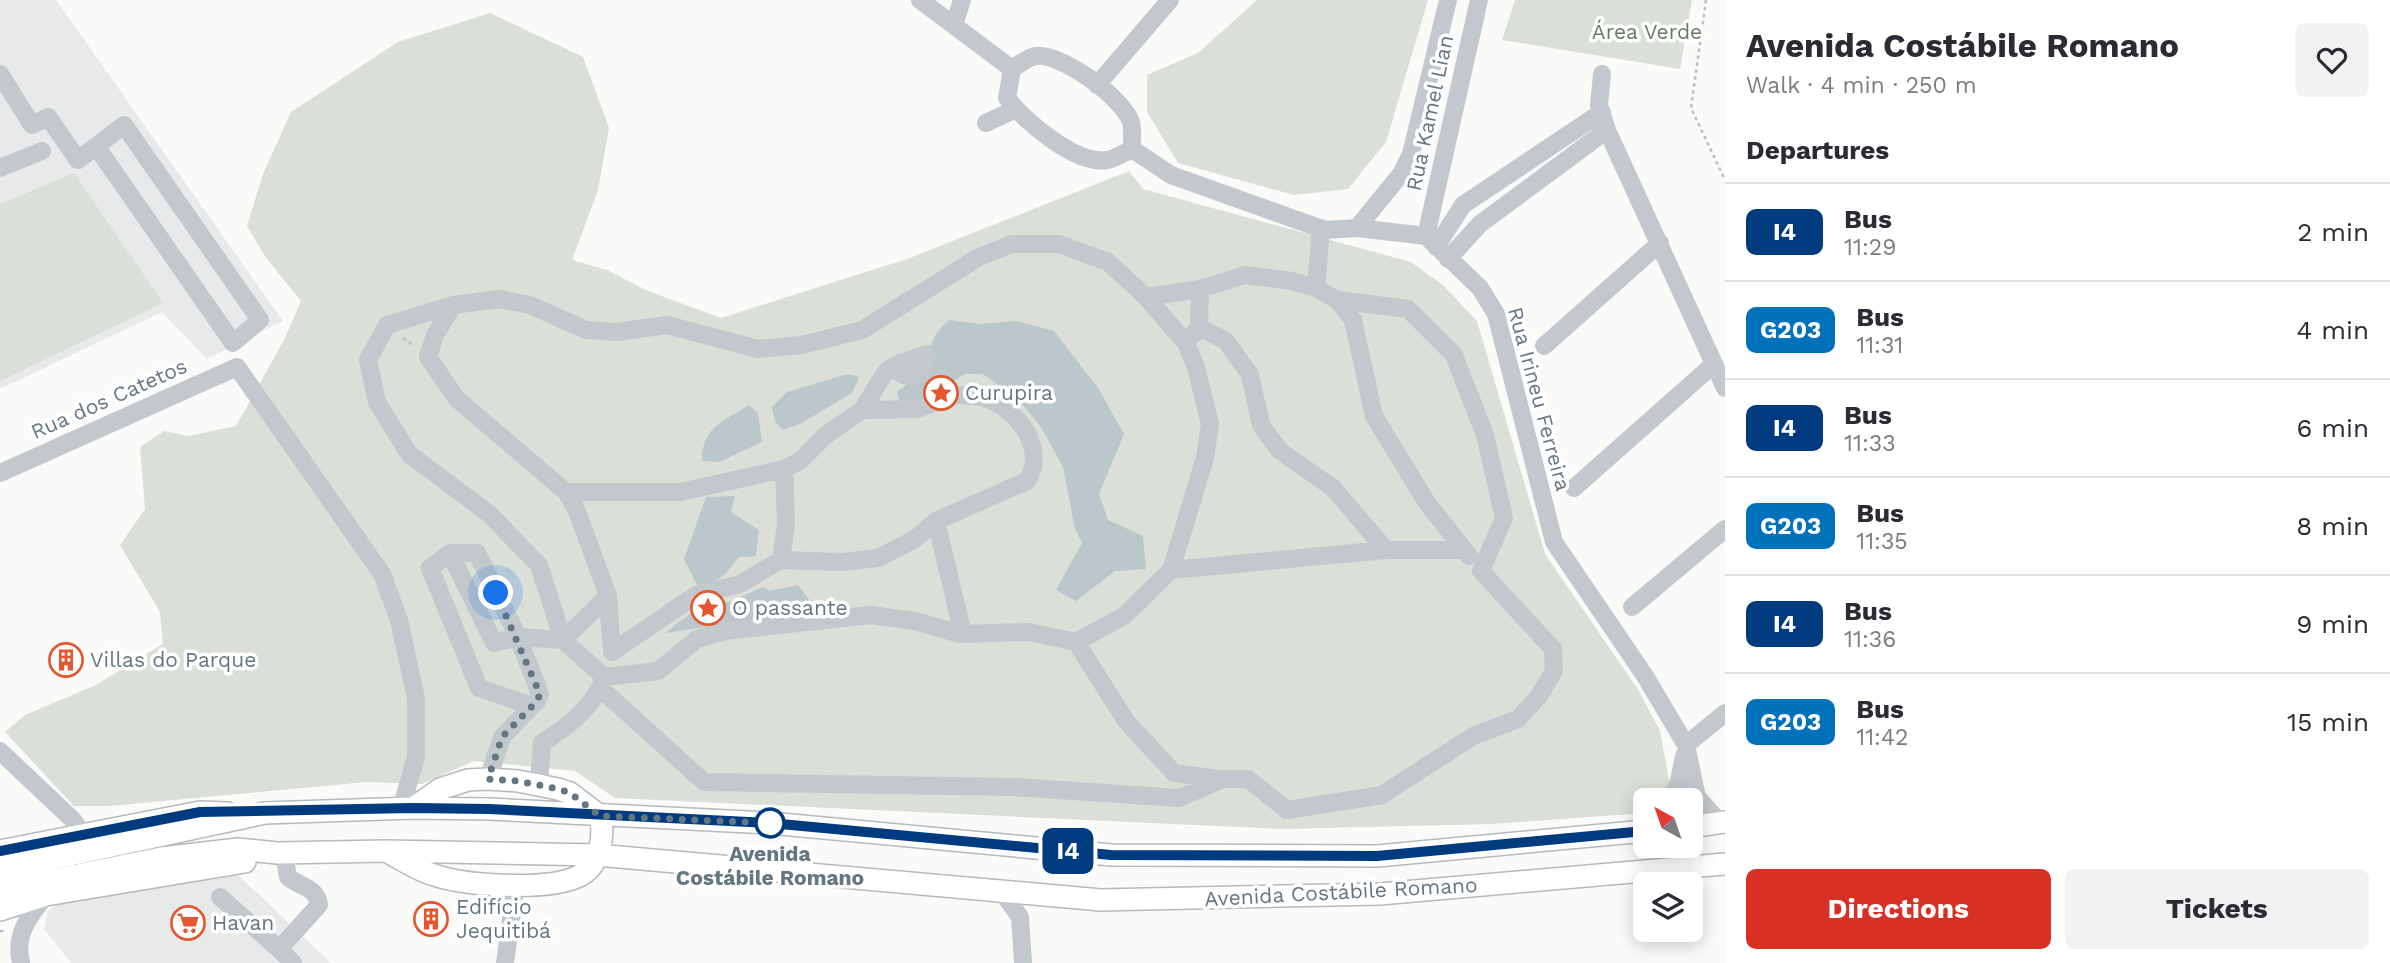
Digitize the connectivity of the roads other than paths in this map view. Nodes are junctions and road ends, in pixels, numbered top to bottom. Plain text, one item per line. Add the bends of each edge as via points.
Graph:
1 (962, 0) edge
2 (1170, 0) edge
3 (926, 1) edge
4 (1447, 1) edge
5 (1478, 4) edge
6 (954, 25) junction
7 (1012, 69) junction
8 (0, 74) edge
9 (1602, 74) dead end
10 (1097, 85) junction
11 (1424, 108) junction
12 (1016, 109) junction
13 (1602, 113) junction
14 (1453, 114) junction
15 (986, 123) dead end
16 (1607, 130) junction
17 (96, 146) junction
18 (1132, 149) junction
19 (43, 151) dead end
20 (0, 168) edge
21 (1503, 178) junction
22 (1508, 205) junction
23 (1321, 228) junction
24 (1357, 228) junction
25 (1660, 243) junction
26 (1437, 248) junction
27 (1316, 288) junction
28 (1200, 289) junction
29 (1146, 297) junction
30 (1337, 300) junction
31 (453, 305) junction
32 (1199, 327) junction
33 (1186, 343) junction
34 (1544, 346) dead end
35 (1714, 364) junction
36 (892, 368) dead end
37 (1725, 388) edge
38 (862, 410) junction
39 (784, 469) junction
40 (0, 473) edge
41 (1574, 488) dead end
42 (566, 492) junction
43 (936, 521) junction
44 (1725, 529) edge
45 (1386, 550) junction
46 (1464, 550) junction
47 (450, 553) junction
48 (781, 560) junction
49 (1171, 570) junction
50 (1481, 571) junction
51 (608, 596) junction
52 (1632, 607) dead end
53 (963, 634) junction
54 (518, 637) junction
55 (563, 639) junction
56 (1076, 642) junction
57 (612, 652) junction
58 (602, 683) junction
59 (532, 706) junction
60 (1725, 713) edge
61 (1686, 745) junction
62 (0, 751) edge
63 (488, 779) junction
64 (1223, 779) junction
65 (539, 784) junction
66 (1676, 788) edge
67 (407, 808) junction
68 (265, 813) junction
69 (600, 816) junction
70 (1722, 822) edge
71 (1703, 825) edge
72 (1633, 832) edge
73 (84, 835) junction
74 (159, 848) junction
75 (0, 851) edge
76 (386, 851) junction
77 (281, 853) junction
78 (597, 855) junction
79 (1377, 856) junction
80 (1725, 864) edge
81 (0, 870) edge
82 (516, 884) junction
83 (0, 891) edge
84 (1001, 891) junction
85 (1037, 894) junction
86 (1380, 894) junction
87 (46, 895) junction
88 (220, 897) dead end
89 (0, 910) edge
90 (1020, 916) junction
91 (279, 949) junction
92 (21, 963) edge
93 (293, 963) edge
94 (505, 963) edge
95 (1023, 963) edge

1 - 6 street
2 - 10 street
3 - 6 street
4 - 5 street
4 - 11 street, Rua Kamel Lian
5 - 14 street, Rua Kamel Lian
6 - 7 street
7 - 10 street via 1035,55 1059,60
7 - 12 street via 1007,98
8 - 17 street via 32,125 48,117 78,160
9 - 13 street
10 - 18 street via 1118,99 1131,123
11 - 14 street
11 - 24 street, Rua Kamel Lian via 1401,174
12 - 15 street
12 - 18 street via 1035,128 1083,157 1106,160
13 - 16 street
13 - 21 street
14 - 26 street, Rua Kamel Lian
16 - 22 street
16 - 25 street
17 - 17 street via 157,233 233,343 260,320 124,125
18 - 23 street via 1171,175
19 - 20 street
21 - 22 street
21 - 26 street via 1455,212
22 - 26 street
23 - 24 street
23 - 27 street
24 - 26 street
25 - 34 street
25 - 35 street
26 - 61 street, Rua Irineu Ferreira via 1480,288 1496,314 1555,542
27 - 28 street via 1245,275
27 - 30 street
28 - 29 street
28 - 32 street
29 - 31 street via 1108,262 1059,244 1012,244 979,257 862,330 802,345 758,349 667,325 617,332 586,330 530,305 499,299
29 - 33 street
30 - 46 street via 1353,320 1374,416 1427,503
30 - 50 street via 1408,309 1454,355 1485,435 1504,518
31 - 42 street via 428,357 457,398
31 - 55 street via 387,325 368,360 377,402 409,454 488,513 539,565
32 - 33 street
32 - 45 street via 1227,341 1250,374 1261,425 1279,450 1333,488
33 - 49 street via 1210,424 1205,458
35 - 37 street
35 - 41 street
36 - 38 street via 883,373
38 - 39 street
38 - 43 street via 917,409 956,395 978,396 1017,417 1034,449 1027,481
39 - 42 street via 680,492
39 - 48 street via 786,523
40 - 67 street, Rua dos Catetos via 237,367 382,574 399,620 416,698 416,757
42 - 51 street
43 - 48 street via 915,539 878,558
43 - 53 street
44 - 52 street
45 - 46 street
45 - 49 street
46 - 50 street
47 - 54 street via 477,554
47 - 54 street via 489,638 499,644
47 - 59 street via 430,568 473,678 487,693
48 - 57 street via 740,584 696,595
49 - 56 street via 1124,616
50 - 64 street via 1553,649 1554,671 1518,719 1473,736 1381,795 1287,810 1248,779
51 - 55 street
51 - 57 street
53 - 56 street via 1029,632
53 - 58 street via 871,615 725,631 696,639 658,671
54 - 55 street
54 - 59 street via 540,694
55 - 58 street
56 - 64 street via 1126,721 1174,773
57 - 58 street
58 - 64 street via 704,782 1014,787 1179,798
58 - 65 street via 571,724 542,743
59 - 63 street via 502,737
60 - 61 street
61 - 66 street
61 - 70 street, Rua Irineu Ferreira via 1697,797
62 - 73 street
63 - 65 main road
63 - 67 main road via 440,789
65 - 69 main road via 570,793
67 - 68 main road, Avenida Costábile Romano
67 - 69 main road, Avenida Costábile Romano
68 - 73 main road via 200,812
68 - 74 main road, Avenida Costábile Romano
69 - 78 main road via 603,835
69 - 79 main road, Avenida Costábile Romano via 770,823 1111,855
70 - 71 main road
72 - 79 main road, Avenida Costábile Romano
73 - 75 main road
74 - 77 main road, Avenida Costábile Romano
74 - 81 main road
74 - 83 main road
76 - 77 main road, Avenida Costábile Romano
76 - 78 main road, Avenida Costábile Romano
76 - 82 main road via 433,875
77 - 87 main road
77 - 91 street via 288,877 311,889 319,905
78 - 82 main road via 578,877
78 - 84 main road, Avenida Costábile Romano
79 - 86 main road
80 - 86 main road, Avenida Costábile Romano
82 - 94 street
84 - 85 main road, Avenida Costábile Romano
84 - 90 street
85 - 86 main road, Avenida Costábile Romano via 1101,900
85 - 90 street
87 - 89 main road
87 - 92 street via 21,931
88 - 91 street
90 - 95 street
91 - 93 street

